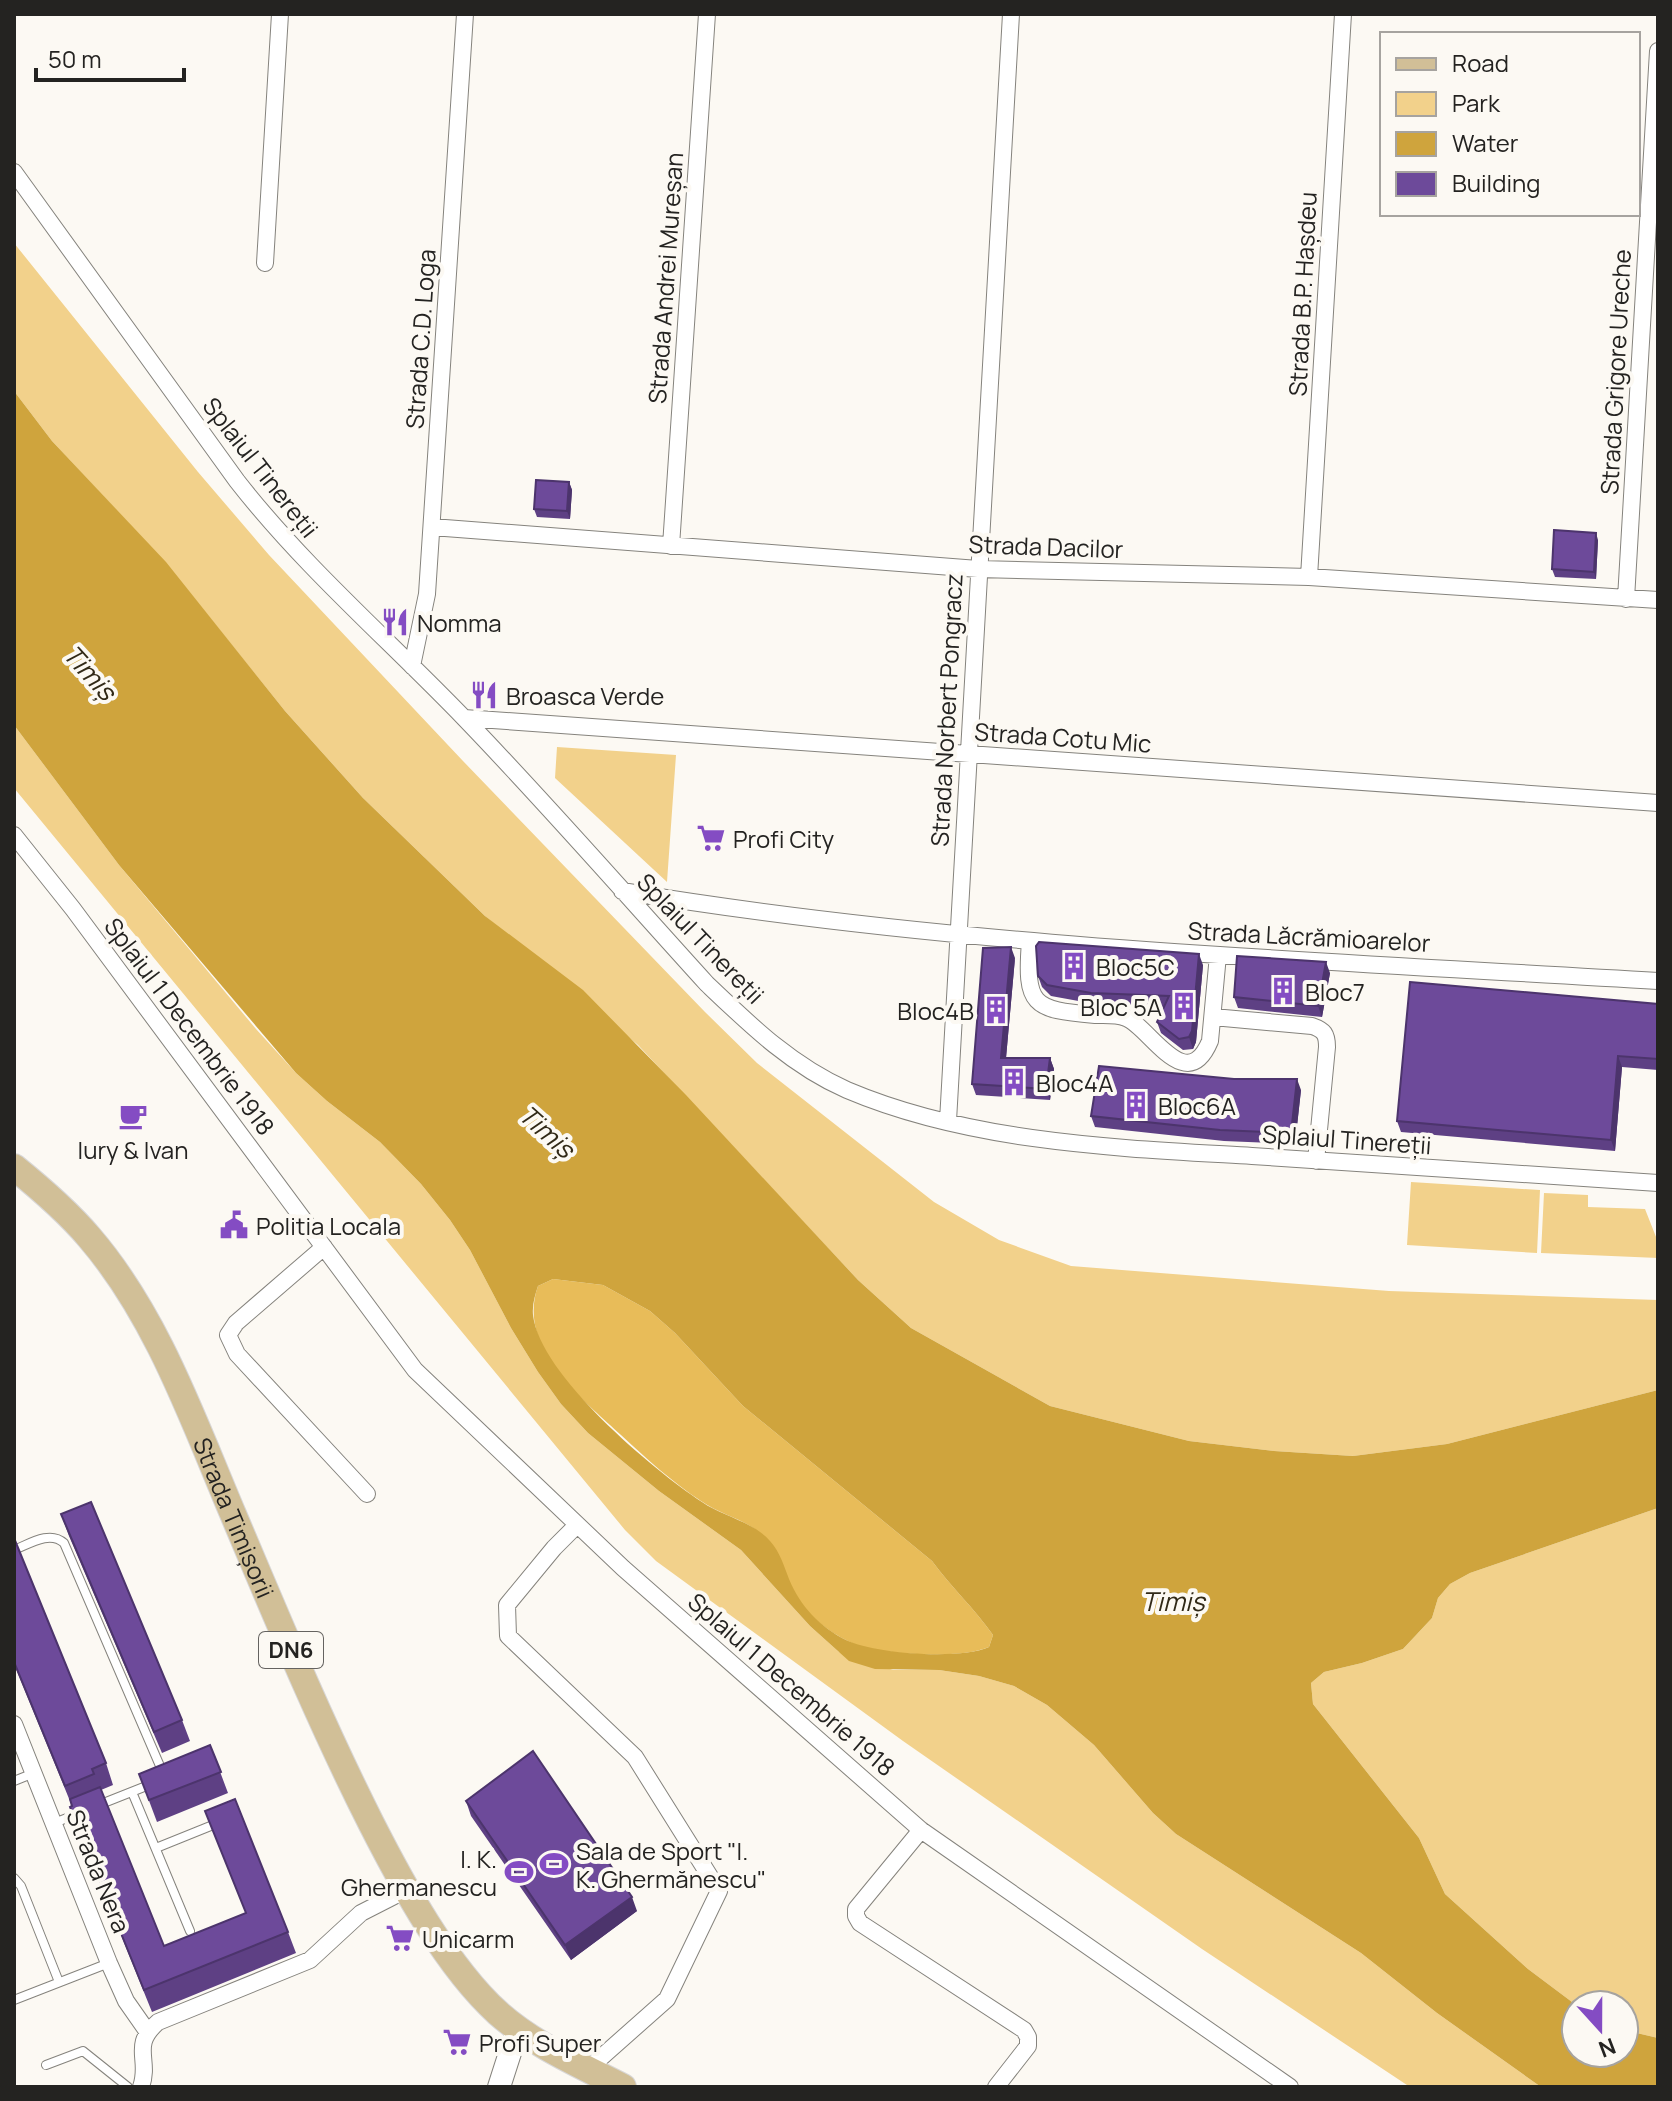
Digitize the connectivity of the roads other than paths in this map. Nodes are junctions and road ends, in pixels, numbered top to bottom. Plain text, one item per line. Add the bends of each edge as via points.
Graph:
1 (280, 14) edge
2 (465, 14) edge
3 (707, 14) edge
4 (1011, 14) edge
5 (1343, 14) edge
6 (1658, 51) edge
7 (14, 172) edge
8 (265, 263) dead end
9 (432, 527) junction
10 (671, 546) junction
11 (978, 569) junction
12 (1309, 577) junction
13 (1626, 599) junction
14 (1658, 600) edge
15 (412, 666) junction
16 (464, 718) junction
17 (969, 754) junction
18 (1658, 803) edge
19 (14, 835) edge
20 (622, 891) junction
21 (958, 934) junction
22 (1030, 941) junction
23 (1218, 955) junction
24 (1658, 981) edge
25 (1213, 1017) junction
26 (948, 1121) junction
27 (1316, 1161) junction
28 (14, 1167) edge
29 (1658, 1183) edge
30 (324, 1247) junction
31 (367, 1494) dead end
32 (577, 1525) junction
33 (14, 1550) edge
34 (14, 1724) edge
35 (34, 1773) junction
36 (177, 1774) edge
37 (165, 1778) junction
38 (14, 1781) edge
39 (132, 1792) junction
40 (227, 1820) edge
41 (54, 1823) junction
42 (921, 1830) junction
43 (156, 1848) junction
44 (14, 1878) edge
45 (408, 1889) junction
46 (190, 1931) dead end
47 (109, 1963) junction
48 (59, 1982) junction
49 (14, 2000) edge
50 (518, 2028) junction
51 (147, 2031) junction
52 (46, 2065) dead end
53 (588, 2069) junction
54 (140, 2086) edge
55 (499, 2087) edge
56 (623, 2087) edge
57 (996, 2087) edge
58 (1290, 2087) edge

1 - 8 street
2 - 9 street, Strada C.D. Loga
3 - 10 street, Strada Andrei Mureșan
4 - 11 street, Strada Norbert Pongracz
5 - 12 street, Strada B.P. Hașdeu
6 - 13 street, Strada Grigore Ureche
7 - 15 street, Splaiul Tinereții via 254,502 310,567
9 - 10 street, Strada Dacilor
9 - 15 street, Strada C.D. Loga via 427,594
10 - 11 street, Strada Dacilor
11 - 12 street, Strada Dacilor
11 - 17 street, Strada Norbert Pongracz
12 - 13 street, Strada Dacilor
13 - 14 street, Strada Dacilor
15 - 16 street, Splaiul Tinereții
16 - 17 street, Strada Cotu Mic
16 - 20 street, Splaiul Tinereții
17 - 18 street, Strada Cotu Mic
17 - 21 street, Strada Norbert Pongracz
19 - 30 street, Splaiul 1 Decembrie 1918
20 - 21 street, Strada Lăcrămioarelor
20 - 26 street, Splaiul Tinereții via 707,984 794,1061 846,1089
21 - 22 street, Strada Lăcrămioarelor
21 - 26 street, Strada Norbert Pongracz
22 - 23 street, Strada Lăcrămioarelor
22 - 25 street via 1031,994 1041,1006 1124,1017 1177,1060 1193,1061 1206,1052
23 - 24 street, Strada Lăcrămioarelor
23 - 25 street
25 - 27 street via 1322,1029 1327,1037
26 - 27 street, Splaiul Tinereții via 1068,1144
27 - 29 street, Splaiul Tinereții
28 - 45 main road, Strada Timișorii / DN6 via 88,1236 147,1322 332,1746
30 - 31 street via 228,1335 237,1354
30 - 32 street, Splaiul 1 Decembrie 1918 via 415,1370
32 - 42 street, Splaiul 1 Decembrie 1918
32 - 53 street via 507,1605 508,1636 635,1757 719,1891 667,1999
33 - 37 lane via 50,1536 64,1543
34 - 35 street, Strada Nera
35 - 38 lane
35 - 41 street, Strada Nera
36 - 37 lane
37 - 39 lane
39 - 41 lane
39 - 43 lane
40 - 43 lane
41 - 47 street, Strada Nera
42 - 57 street via 856,1909 856,1916 1024,2030 1028,2046
42 - 58 street, Splaiul 1 Decembrie 1918
43 - 46 lane
44 - 48 lane
45 - 50 main road, Strada Timișorii / DN6 via 459,1967
45 - 51 street via 361,1913 310,1960
47 - 48 lane
47 - 51 street, Strada Nera
48 - 49 lane
50 - 53 main road, Strada Timișorii / DN6
50 - 55 main road
51 - 54 street via 141,2045
52 - 54 lane via 83,2051
53 - 56 main road, Strada Timișorii / DN6

